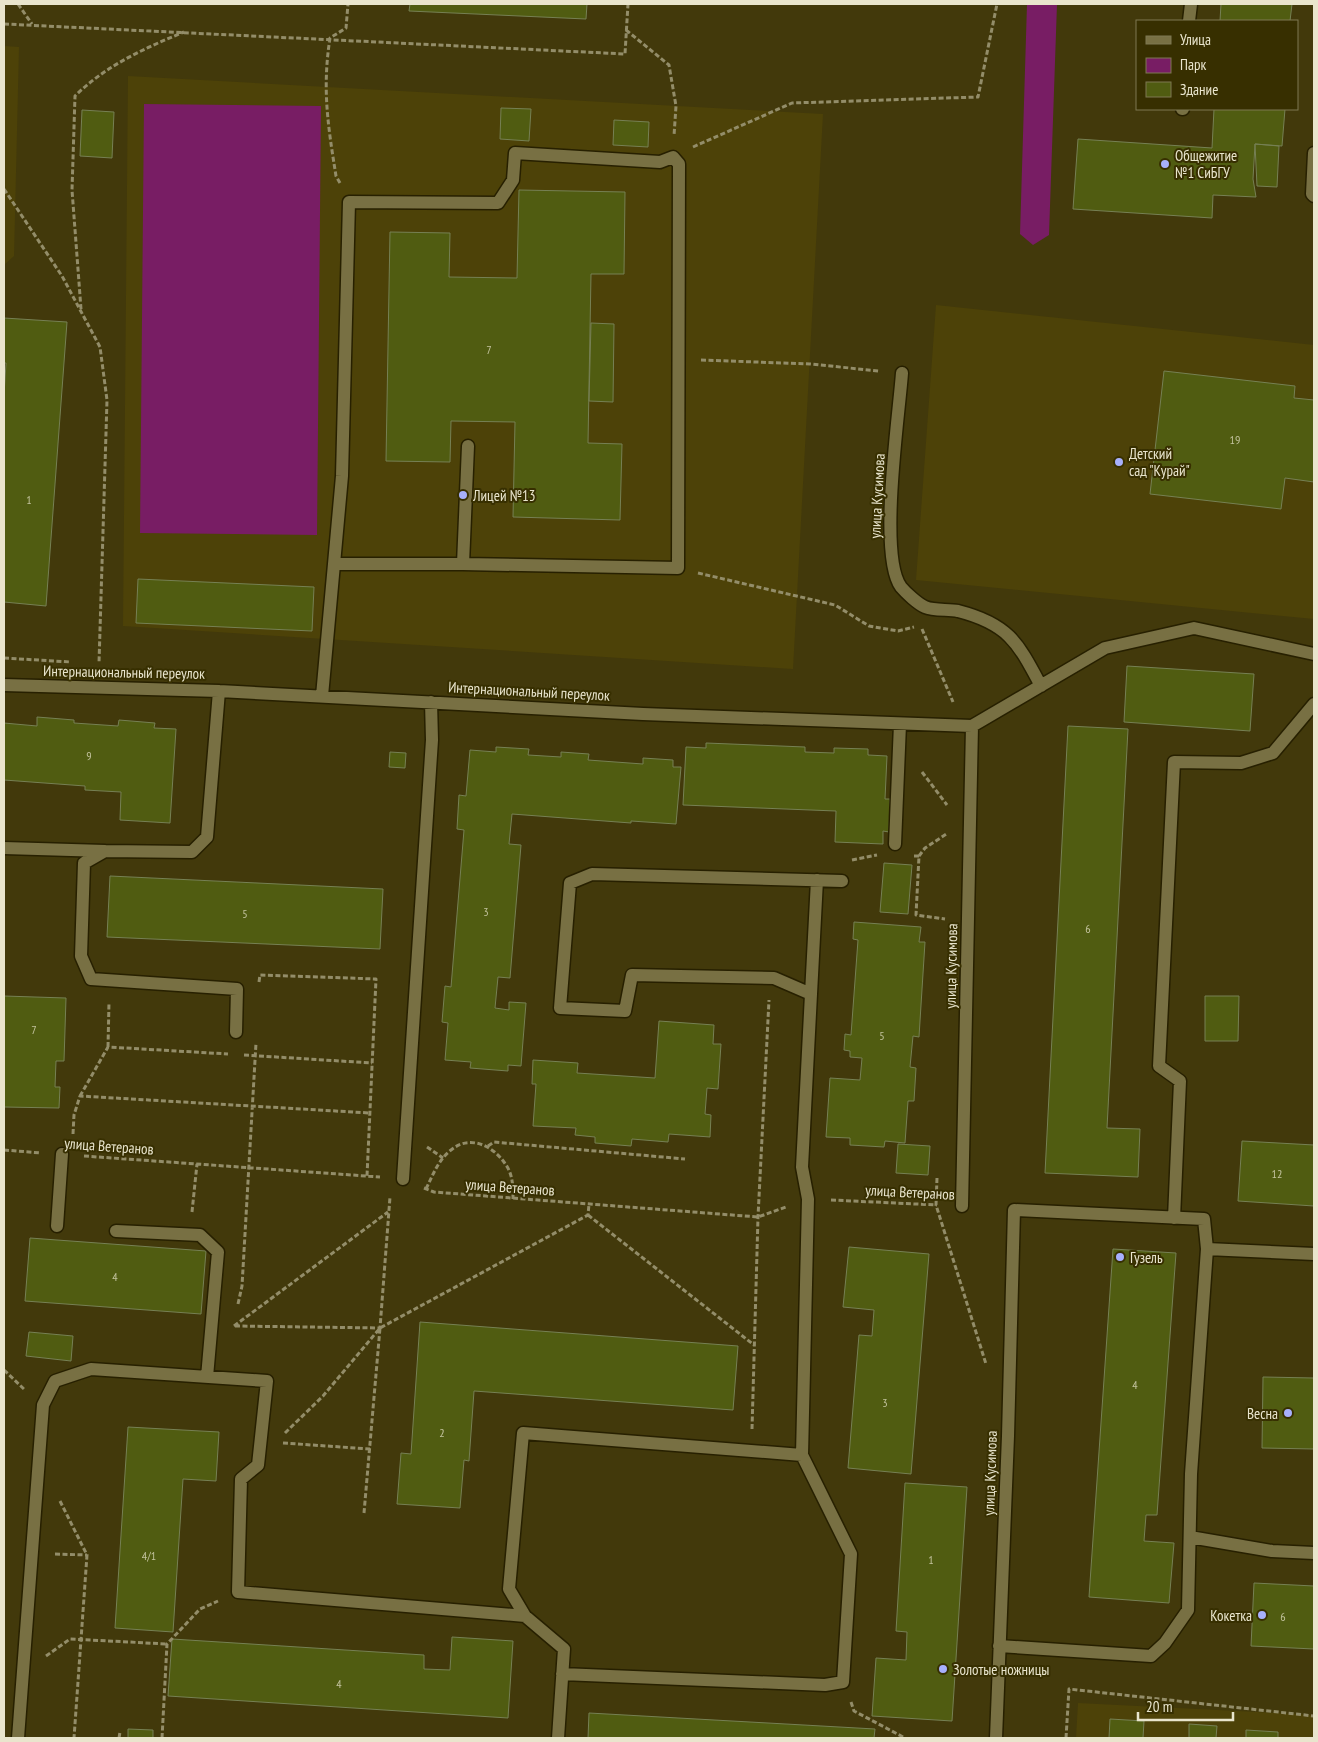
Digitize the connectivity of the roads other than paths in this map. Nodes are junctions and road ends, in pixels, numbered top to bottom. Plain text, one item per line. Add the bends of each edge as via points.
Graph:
1 (1190, 4) edge
2 (1189, 20) edge
3 (1314, 153) edge
4 (1314, 196) edge
5 (902, 373) road end
6 (468, 446) dead end
7 (334, 564) junction
8 (463, 564) junction
9 (1314, 654) edge
10 (4, 685) edge
11 (1041, 686) junction
12 (219, 691) junction
13 (322, 696) junction
14 (431, 702) junction
15 (1314, 704) edge
16 (900, 724) junction
17 (968, 726) junction
18 (895, 844) dead end
19 (4, 848) edge
20 (106, 851) junction
21 (817, 880) junction
22 (842, 881) road end
23 (811, 994) junction
24 (236, 1032) dead end
25 (67, 1154) road end
26 (397, 1178) road end
27 (962, 1206) road end
28 (1174, 1218) junction
29 (57, 1226) dead end
30 (116, 1231) dead end
31 (1207, 1248) junction
32 (1314, 1254) edge
33 (207, 1377) junction
34 (802, 1456) junction
35 (1190, 1537) junction
36 (1314, 1553) edge
37 (525, 1616) junction
38 (999, 1646) junction
39 (562, 1674) junction
40 (18, 1738) edge
41 (558, 1738) edge
42 (996, 1738) edge

1 - 2 street
3 - 4 street
5 - 11 street, улица Кусимова via 890,550 901,587 925,607 957,611 990,621 1010,634
6 - 8 street
7 - 8 street
7 - 8 street via 342,476 349,202 498,203 513,180 515,153 660,162 672,157 679,164 678,568
7 - 13 street
9 - 11 street via 1194,628 1105,648
10 - 12 street, Интернациональный переулок
11 - 17 street
12 - 13 street, Интернациональный переулок
12 - 20 street via 207,837 192,852
13 - 14 street, Интернациональный переулок
14 - 16 street, Интернациональный переулок
14 - 26 street via 432,740
15 - 28 street via 1273,753 1241,764 1174,762 1159,1066 1180,1081
16 - 17 street, Интернациональный переулок
16 - 18 street
17 - 27 street, улица Кусимова
19 - 20 street
20 - 24 street via 84,863 81,956 91,979 238,989
21 - 22 street
21 - 23 street
21 - 23 street via 592,874 570,883 560,1008 626,1011 632,975 774,978
23 - 34 street via 802,1167 808,1199
25 - 29 street
28 - 31 street via 1204,1219
28 - 38 street, улица Кусимова via 1014,1210
30 - 33 street via 200,1235 218,1252
31 - 32 street
31 - 35 street via 1191,1474
33 - 37 street via 267,1381 258,1465 242,1479 238,1592
33 - 40 street via 91,1369 55,1381 43,1405
34 - 37 street via 523,1433 509,1589
34 - 39 street via 851,1554 843,1682 825,1685
35 - 36 street via 1272,1551
35 - 38 street via 1188,1610 1165,1643 1151,1656
37 - 39 street via 564,1649
38 - 42 street, улица Кусимова
39 - 41 street

